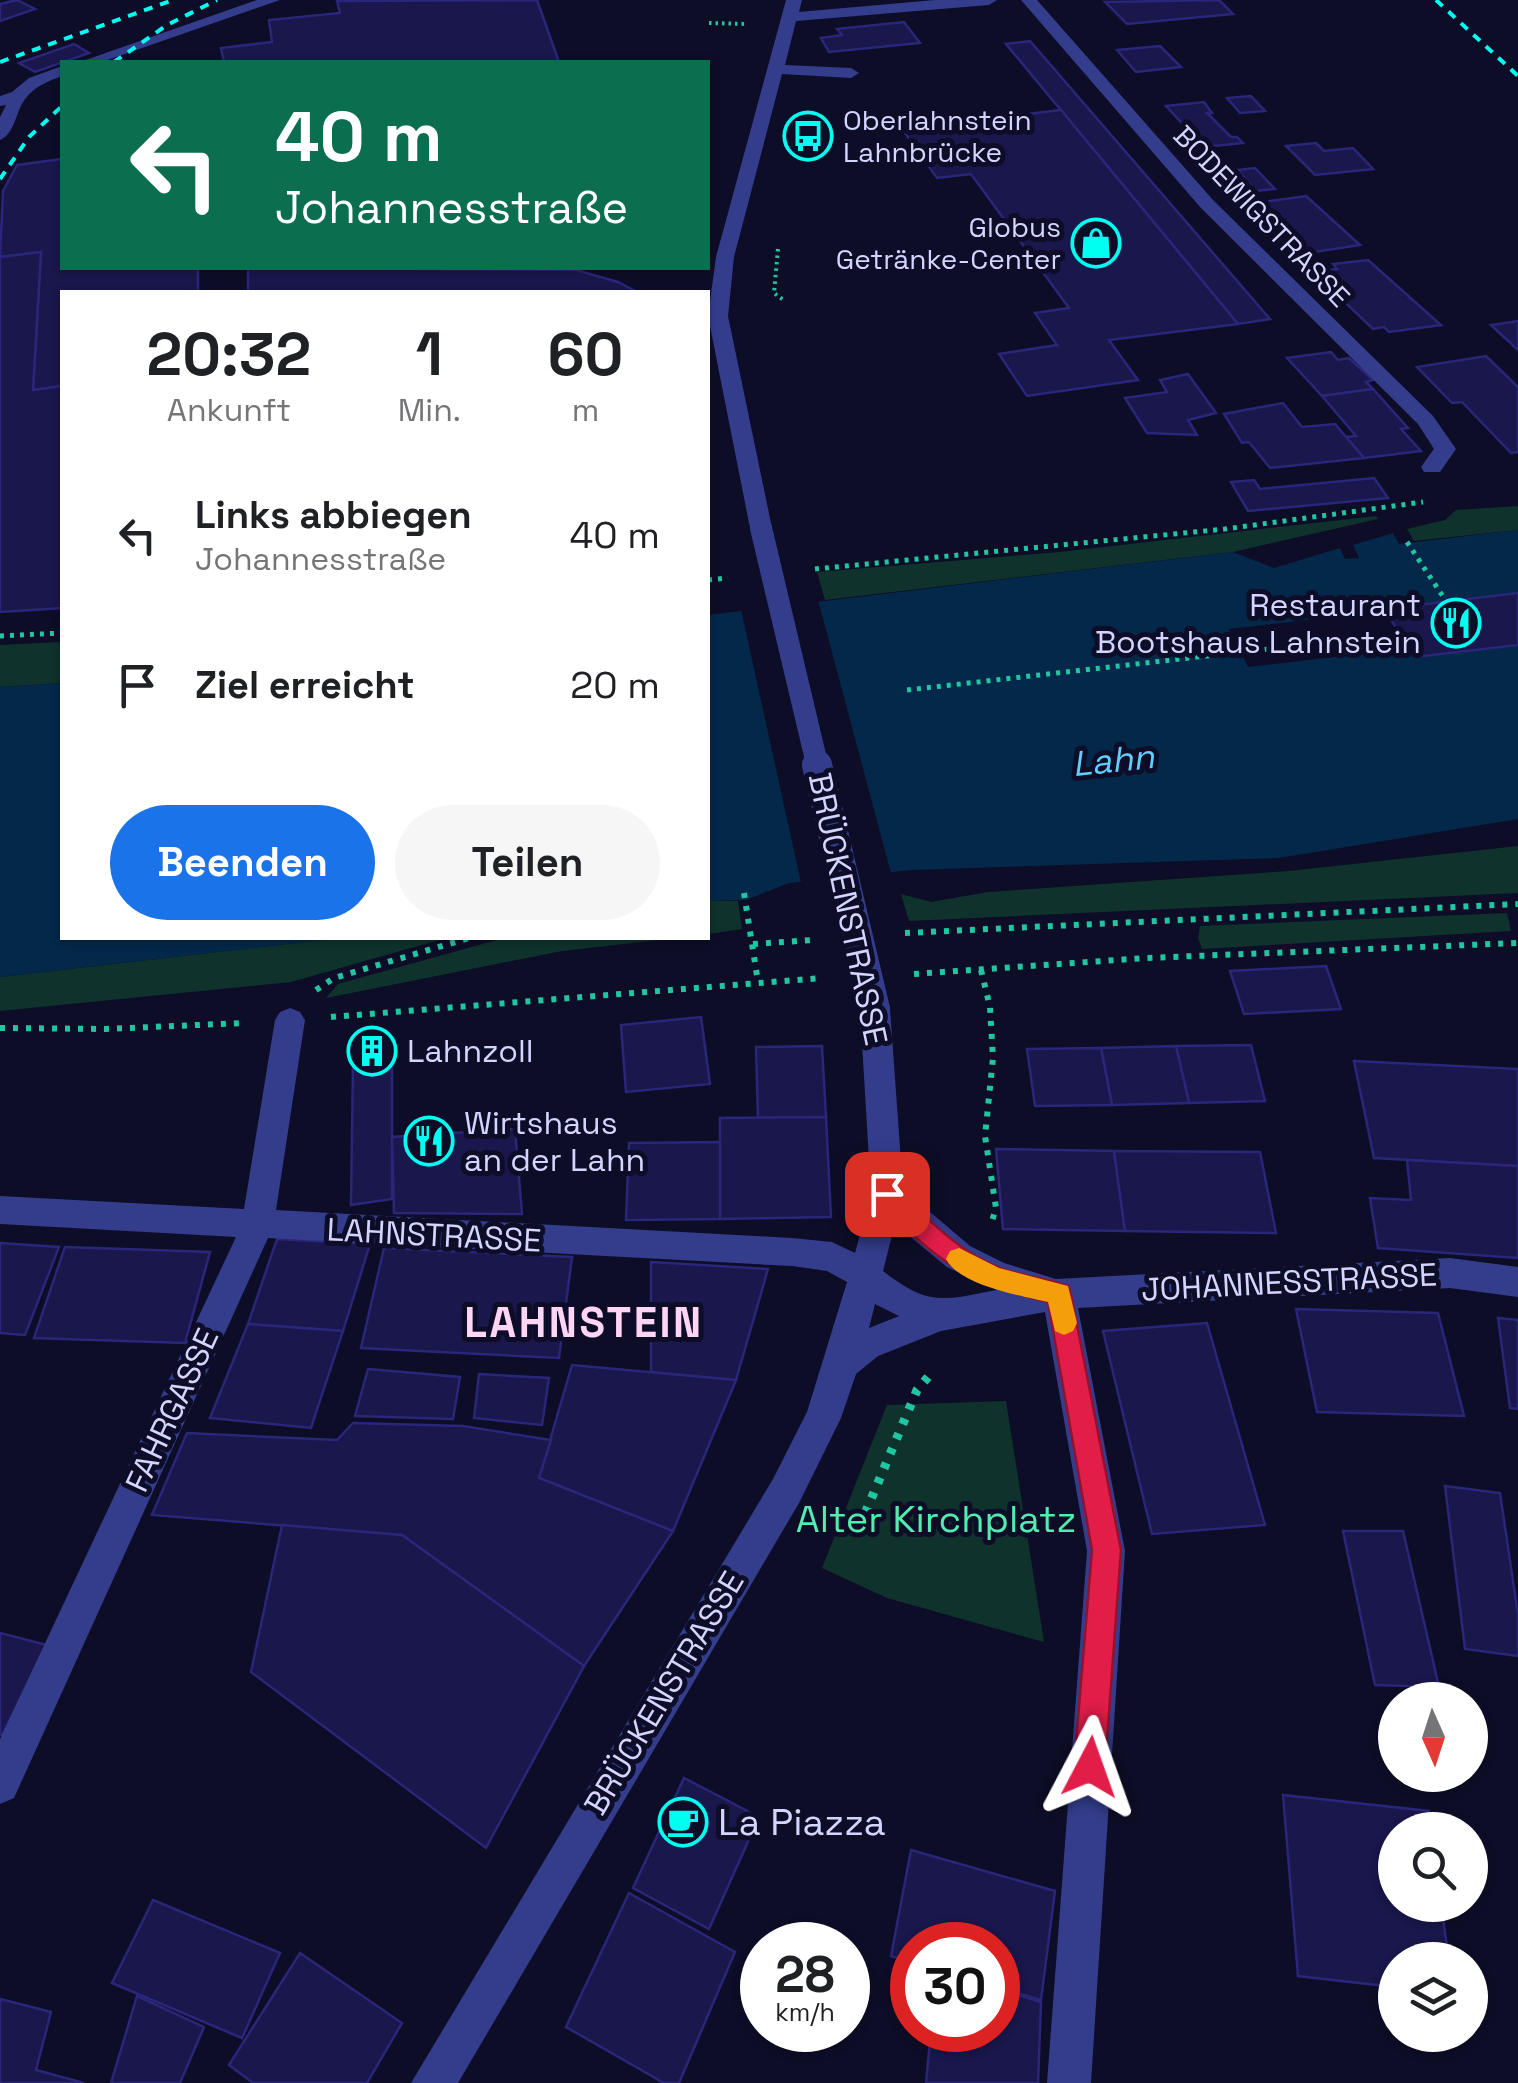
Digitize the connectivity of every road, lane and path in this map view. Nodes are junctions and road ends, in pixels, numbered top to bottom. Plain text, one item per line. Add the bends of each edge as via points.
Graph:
1 (272, 0) edge
2 (988, 0) edge
3 (1029, 0) edge
4 (792, 9) edge
5 (147, 46) junction
6 (95, 60) edge
7 (116, 60) edge
8 (776, 69) junction
9 (60, 72) edge
10 (851, 72) dead end
11 (60, 81) edge
12 (18, 96) junction
13 (0, 101) edge
14 (0, 134) edge
15 (778, 249) dead end
16 (786, 301) dead end
17 (1432, 467) dead end
18 (1439, 499) dead end
19 (1407, 542) dead end
20 (803, 570) dead end
21 (746, 576) dead end
22 (710, 580) edge
23 (1446, 602) dead end
24 (60, 633) edge
25 (1401, 634) dead end
26 (0, 636) edge
27 (907, 690) dead end
28 (744, 893) dead end
29 (1518, 904) edge
30 (890, 934) dead end
31 (831, 938) dead end
32 (462, 940) edge
33 (1518, 942) edge
34 (754, 944) junction
35 (981, 970) junction
36 (907, 974) dead end
37 (832, 978) dead end
38 (758, 982) junction
39 (301, 1019) junction
40 (0, 1028) edge
41 (887, 1194) junction
42 (0, 1210) edge
43 (257, 1226) junction
44 (958, 1258) junction
45 (864, 1274) junction
46 (1518, 1282) edge
47 (1059, 1294) junction
48 (940, 1316) junction
49 (842, 1364) junction
50 (786, 1491) junction
51 (0, 1784) edge
52 (432, 2083) edge
53 (1069, 2083) edge

1 - 5 street
2 - 4 street via 825,17
3 - 17 street, BODEWIGSTRASSE via 1207,204 1426,420 1445,449
4 - 8 street, BRÜCKENSTRASSE
5 - 6 street
5 - 7 street
8 - 10 street
8 - 41 street, BRÜCKENSTRASSE, bridge via 725,258 718,316 760,528 875,1009
9 - 12 street
11 - 12 street
12 - 13 street
12 - 14 street
15 - 16 path via 774,292
18 - 20 path via 1225,529
19 - 23 path
21 - 22 path
24 - 26 path
25 - 27 path
28 - 34 path
29 - 30 path
31 - 34 path
32 - 39 path via 334,978 316,988
33 - 35 path
34 - 38 path
35 - 36 path
35 - 44 path via 990,1007 985,1136 996,1208 990,1231
37 - 38 path
38 - 39 path
39 - 40 path via 105,1030
39 - 43 street, FAHRGASSE
41 - 44 street, JOHANNESSTRASSE
41 - 45 street, BRÜCKENSTRASSE
42 - 43 street, LAHNSTRASSE
43 - 45 street, LAHNSTRASSE via 792,1252 832,1257
43 - 51 street, FAHRGASSE
44 - 47 street, JOHANNESSTRASSE via 994,1278
45 - 48 street, LAHNSTRASSE via 895,1300
45 - 49 street, BRÜCKENSTRASSE
46 - 47 street, JOHANNESSTRASSE via 1450,1273
47 - 48 street, JOHANNESSTRASSE
47 - 53 street via 1106,1550
48 - 49 street, JOHANNESSTRASSE via 866,1345
48 - 50 path via 947,1356 916,1390 860,1524
49 - 50 street, BRÜCKENSTRASSE
50 - 52 street, BRÜCKENSTRASSE

